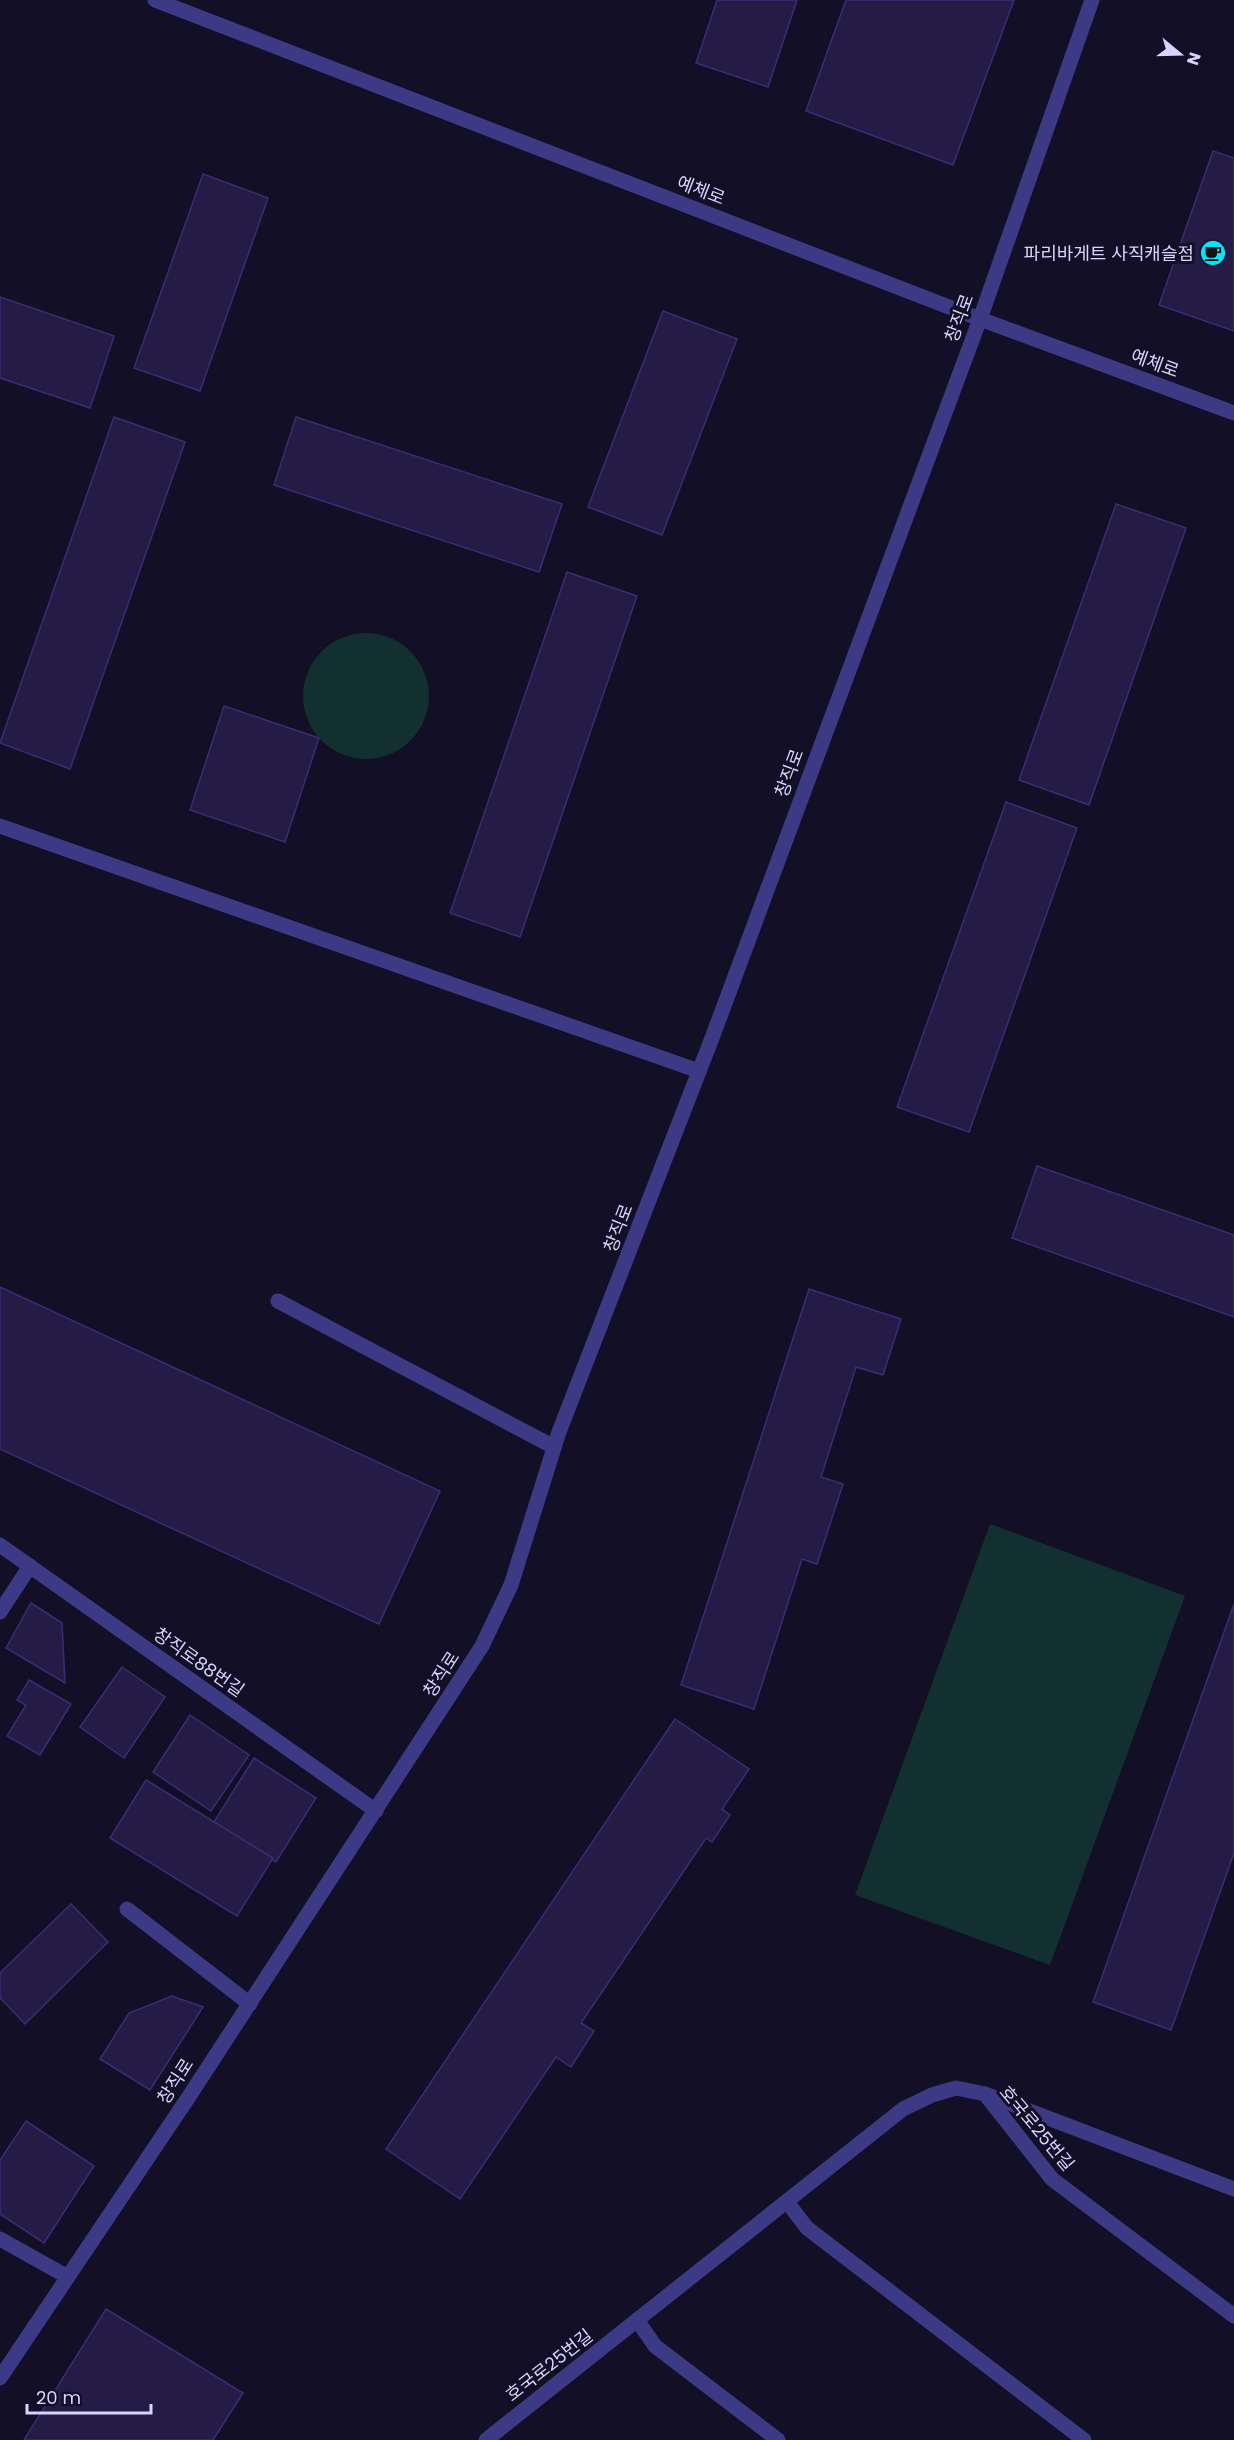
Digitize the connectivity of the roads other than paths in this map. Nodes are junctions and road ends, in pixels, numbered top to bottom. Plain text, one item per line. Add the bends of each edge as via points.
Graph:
1 (155, 0) edge
2 (1092, 0) edge
3 (980, 319) junction
4 (1234, 412) edge
5 (0, 826) edge
6 (699, 1071) junction
7 (278, 1301) dead end
8 (554, 1447) junction
9 (0, 1545) edge
10 (30, 1566) junction
11 (0, 1612) edge
12 (376, 1810) junction
13 (127, 1909) dead end
14 (250, 2004) junction
15 (985, 2094) junction
16 (1234, 2189) edge
17 (787, 2202) junction
18 (0, 2239) edge
19 (68, 2277) junction
20 (1234, 2316) edge
21 (637, 2320) junction
22 (0, 2378) edge
23 (486, 2440) edge
24 (778, 2440) edge
25 (1084, 2440) edge

1 - 3 street, 예체로
2 - 3 street, 창직로
3 - 4 street, 예체로
3 - 6 street, 창직로
5 - 6 street
6 - 8 street, 창직로
7 - 8 street
8 - 12 street, 창직로 via 511,1585 482,1646
9 - 10 street, 창직로88번길
10 - 11 street
10 - 12 street, 창직로88번길
12 - 14 street, 창직로
13 - 14 street
14 - 19 street, 창직로
15 - 16 street
15 - 17 street, 호국로25번길 via 956,2088 903,2109
15 - 20 street, 호국로25번길 via 1052,2179
17 - 21 street, 호국로25번길
17 - 25 street via 807,2228
18 - 19 street
19 - 22 street, 창직로
21 - 23 street, 호국로25번길
21 - 24 street via 656,2346

